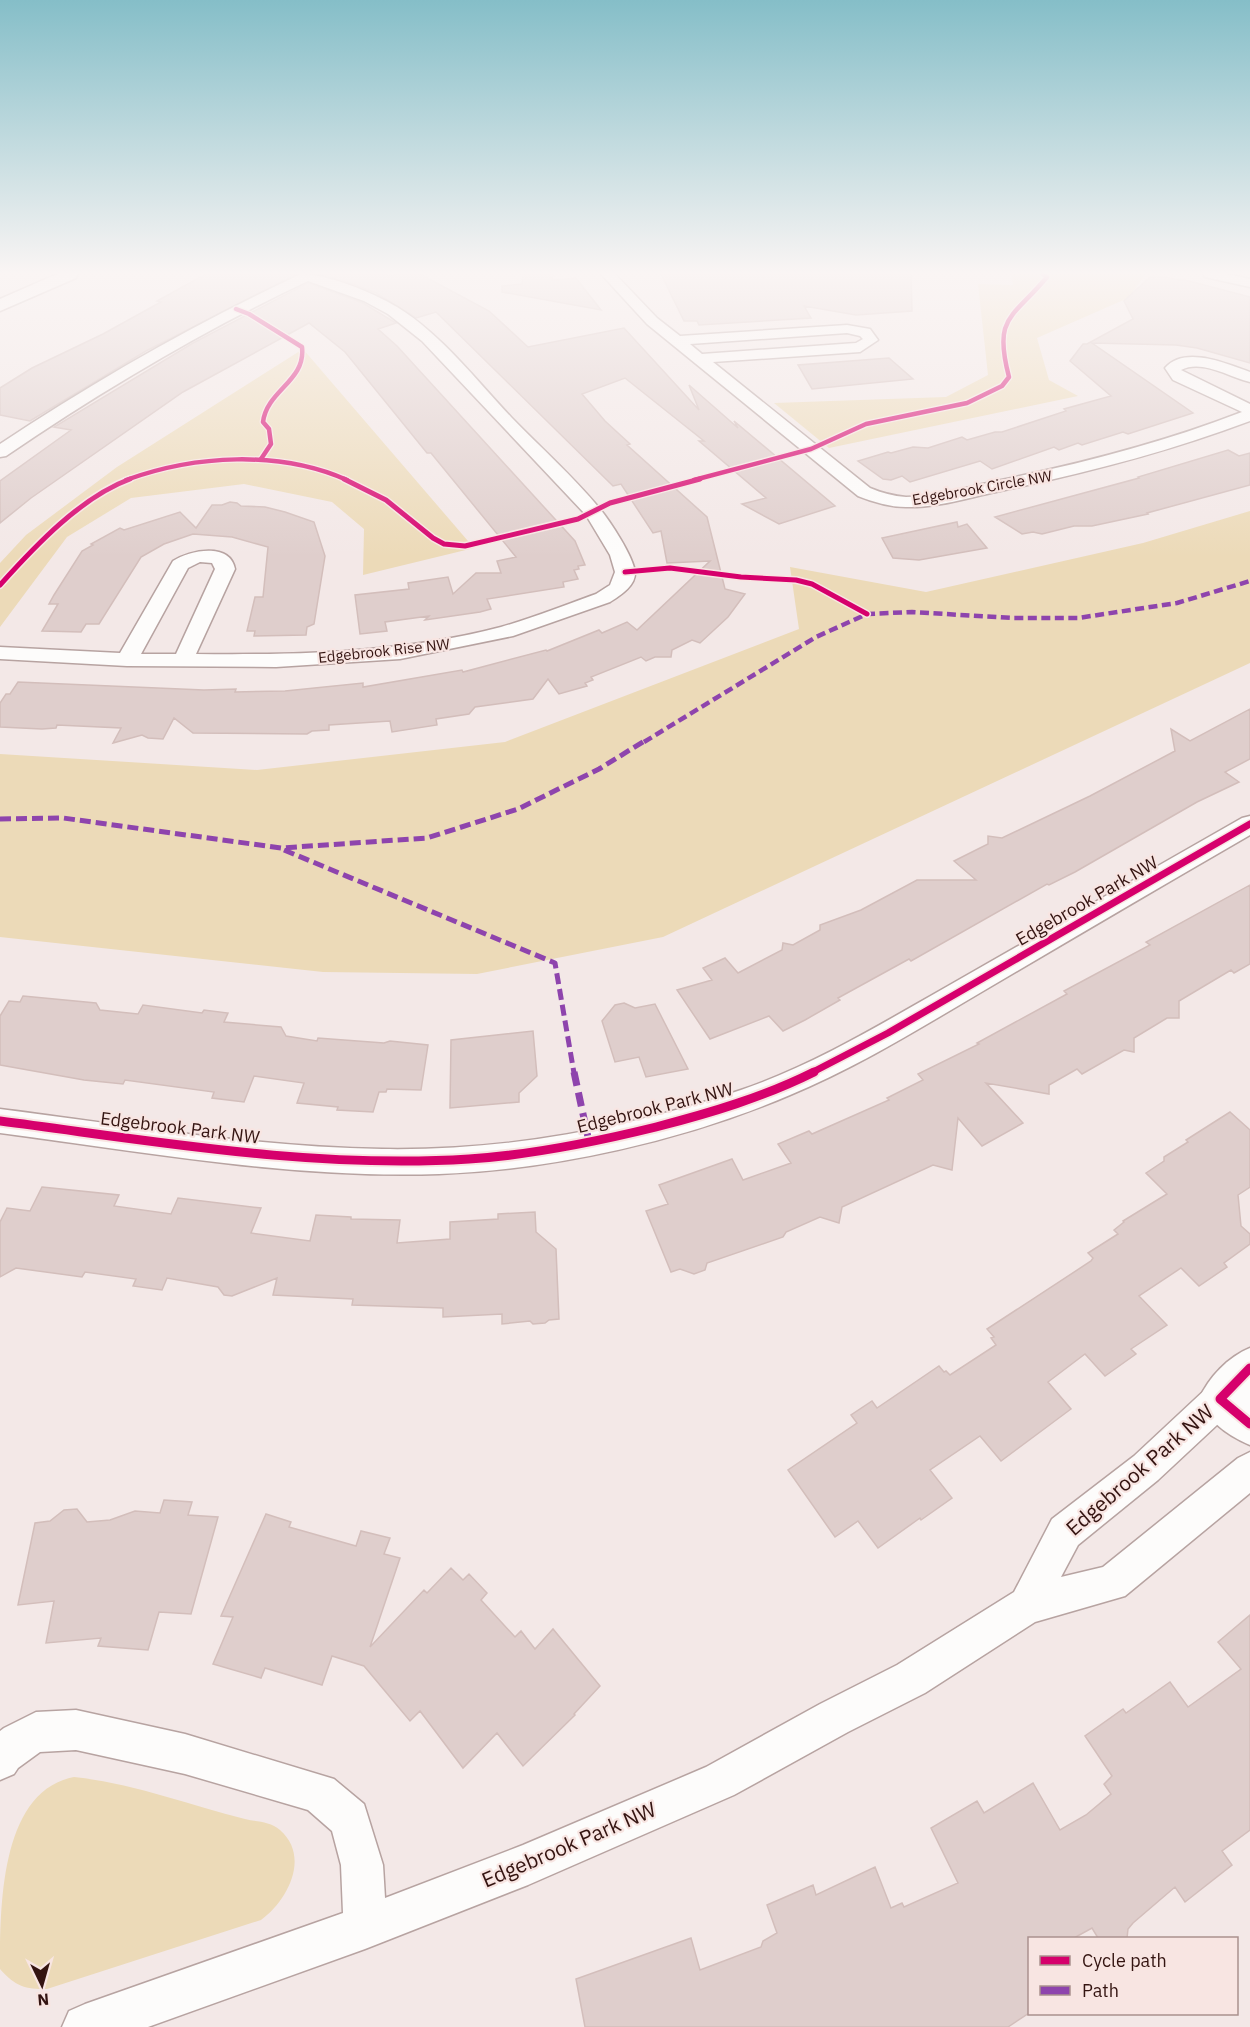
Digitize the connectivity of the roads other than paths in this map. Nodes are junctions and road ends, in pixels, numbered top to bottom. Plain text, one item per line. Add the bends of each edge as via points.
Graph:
1 (130, 369) edge
2 (456, 369) edge
3 (709, 369) edge
4 (1173, 369) edge
5 (1220, 369) edge
6 (1250, 377) edge
7 (1250, 410) edge
8 (1250, 415) edge
9 (0, 452) edge
10 (0, 653) edge
11 (128, 660) junction
12 (183, 661) junction
13 (1250, 824) edge
14 (0, 1121) edge
15 (1250, 1368) edge
16 (1235, 1411) edge
17 (1250, 1470) edge
18 (1027, 1605) junction
19 (0, 1760) edge
20 (365, 1927) junction
21 (85, 2027) edge

1 - 9 street, Edgebrook Rise NW
2 - 12 street, Edgebrook Rise NW via 592,512 625,572 617,589 603,598 506,632 456,644 332,659
3 - 8 street, Edgebrook Circle NW via 864,492 893,501 974,491 1098,465 1206,433
4 - 7 street via 1179,377
5 - 6 street
10 - 11 street, Edgebrook Rise NW
11 - 12 street, Edgebrook Rise NW
11 - 12 street via 180,565 192,558 215,557 224,562 225,569
13 - 14 street, Edgebrook Park NW via 827,1065 753,1098 651,1128 519,1154 439,1161 370,1161 317,1160
15 - 16 main road
16 - 18 street, Edgebrook Park NW via 1146,1468 1065,1532
17 - 18 street, Edgebrook Park NW via 1113,1583
18 - 20 street, Edgebrook Park NW via 911,1679 720,1781 528,1864
19 - 20 street via 18,1742 36,1732 76,1730 185,1754 320,1793 349,1819 362,1865
20 - 21 street, Edgebrook Park NW

